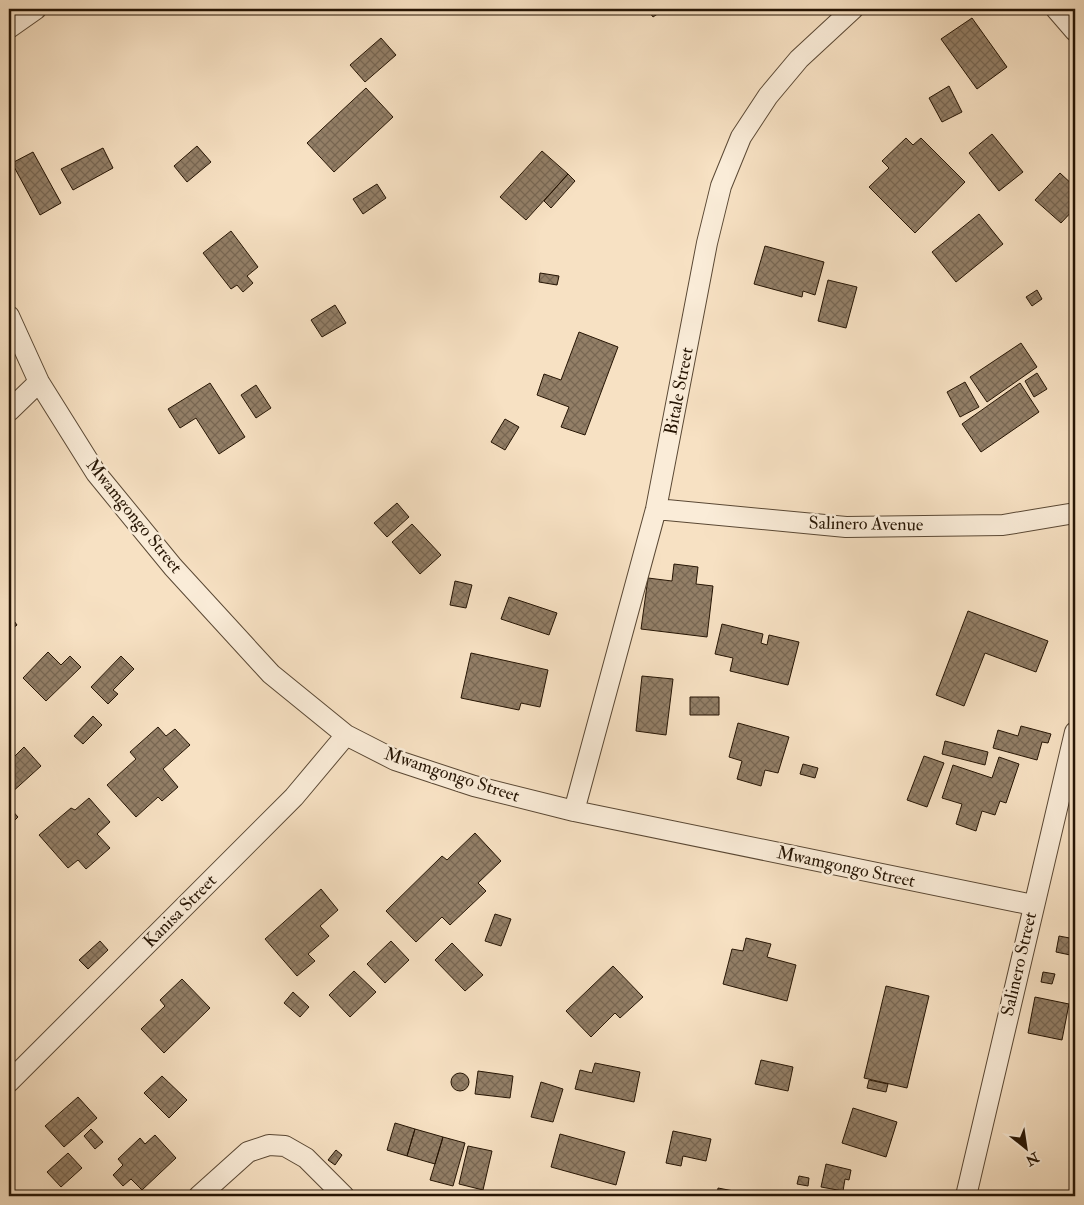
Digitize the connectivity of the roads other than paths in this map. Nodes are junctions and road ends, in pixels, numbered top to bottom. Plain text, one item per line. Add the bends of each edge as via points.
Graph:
1 (36, 9) edge
2 (854, 9) edge
3 (1056, 9) edge
4 (9, 28) edge
5 (1075, 31) edge
6 (9, 316) edge
7 (39, 382) junction
8 (9, 411) edge
9 (656, 509) junction
10 (1075, 513) edge
11 (1075, 732) edge
12 (346, 735) junction
13 (574, 811) junction
14 (1033, 905) junction
15 (9, 1082) edge
16 (199, 1196) edge
17 (344, 1196) edge
18 (966, 1196) edge

1 - 4 street
2 - 9 street, Bitale Street via 799,59 768,96 741,137 720,186
3 - 5 street
6 - 7 street, Mwamgongo Street
7 - 8 street
7 - 12 street, Mwamgongo Street via 96,473 173,567 271,674
9 - 10 street, Salinero Avenue via 846,527 1003,525
9 - 13 street, Bitale Street
11 - 14 street, Salinero Street
12 - 13 street, Mwamgongo Street via 395,760 474,786
12 - 15 street, Kanisa Street via 294,797
13 - 14 street, Mwamgongo Street
14 - 18 street, Salinero Street
16 - 17 street via 248,1152 269,1145 285,1146 306,1158

